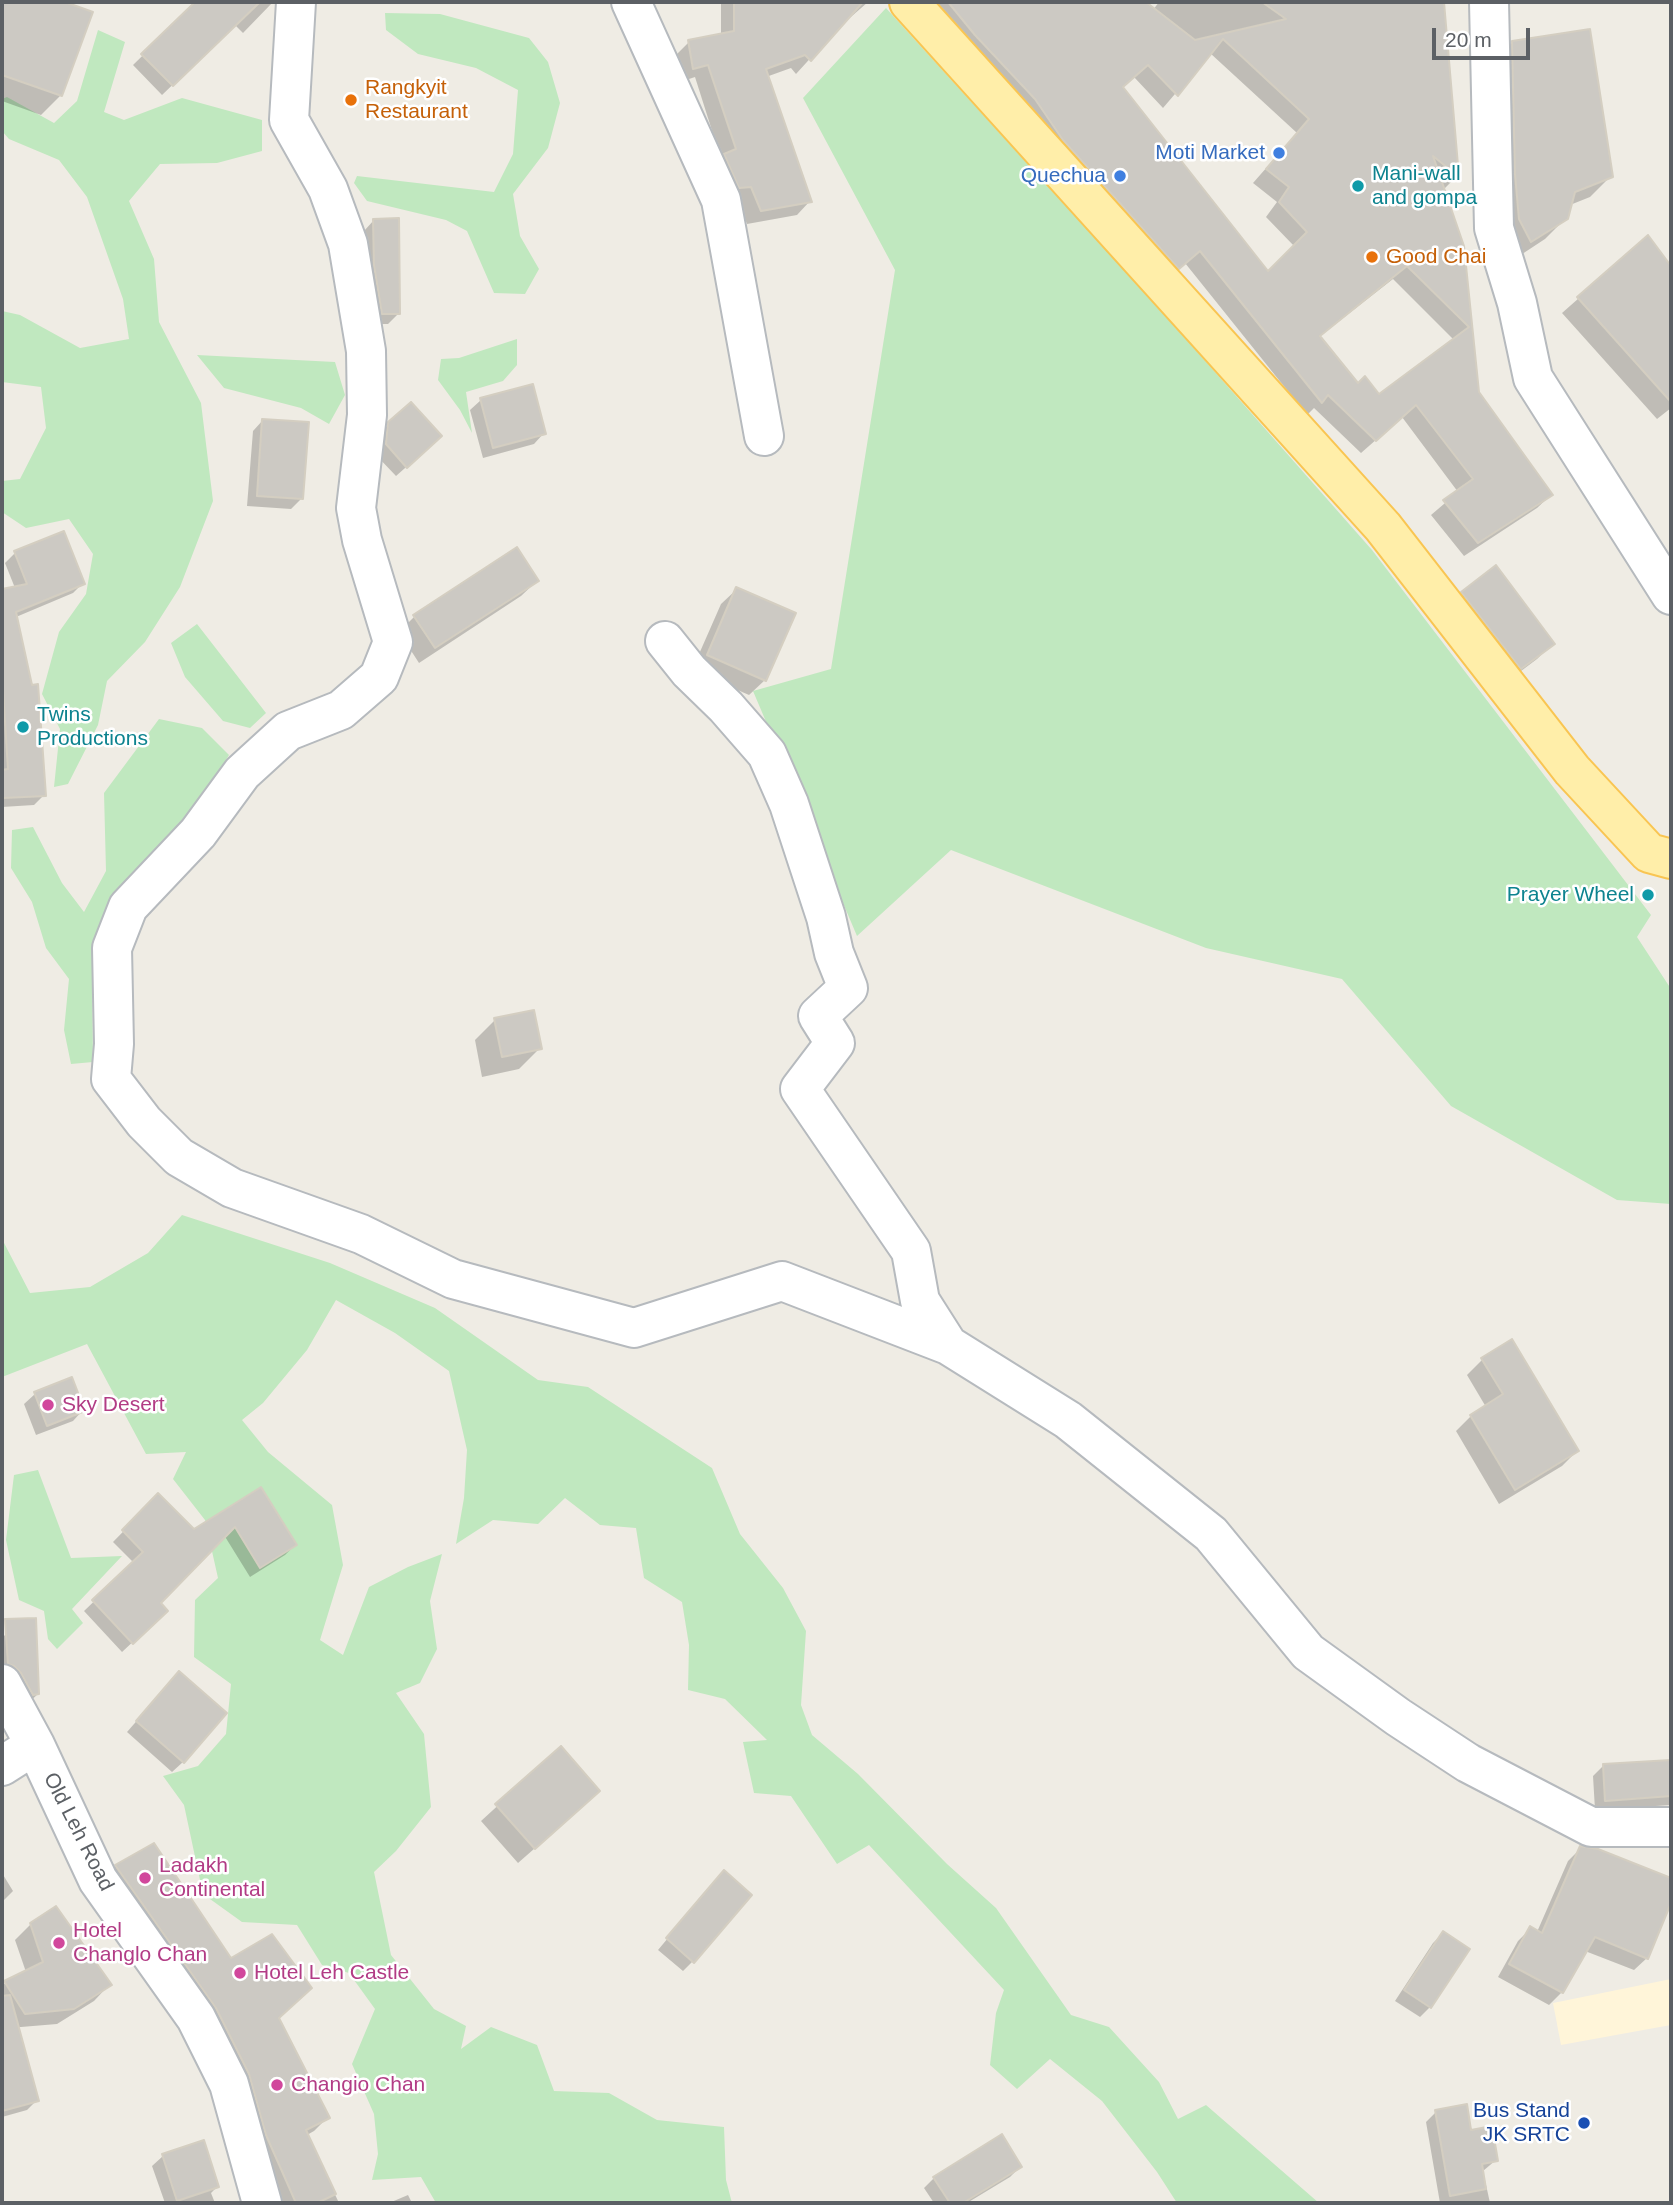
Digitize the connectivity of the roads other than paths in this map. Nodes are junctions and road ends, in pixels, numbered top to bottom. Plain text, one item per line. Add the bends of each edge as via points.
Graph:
1 (296, 2) edge
2 (631, 2) edge
3 (909, 2) edge
4 (1489, 2) edge
5 (764, 436) dead end
6 (1671, 595) edge
7 (666, 641) dead end
8 (1671, 859) edge
9 (948, 1345) junction
10 (2, 1684) edge
11 (34, 1745) junction
12 (2, 1766) edge
13 (1671, 1827) edge
14 (262, 2203) edge

1 - 9 street via 289,120 328,188 348,244 366,351 367,415 356,508 393,642 379,677 341,710 288,731 242,773 198,833 128,907 112,948 111,1079 179,1157 232,1188 361,1234 453,1279 634,1328 782,1280
2 - 5 street via 721,200
3 - 8 main road via 1383,527 1572,770 1649,853
4 - 6 street via 1494,228 1534,377
7 - 9 street via 766,754 789,804 848,988 818,1016 835,1043 800,1089 911,1251 920,1301
9 - 13 street via 1068,1420 1211,1534 1308,1652 1398,1717 1468,1763 1591,1827
10 - 11 street, Old Leh Road
11 - 12 street
11 - 14 street, Old Leh Road via 98,1880 195,2018 229,2084

